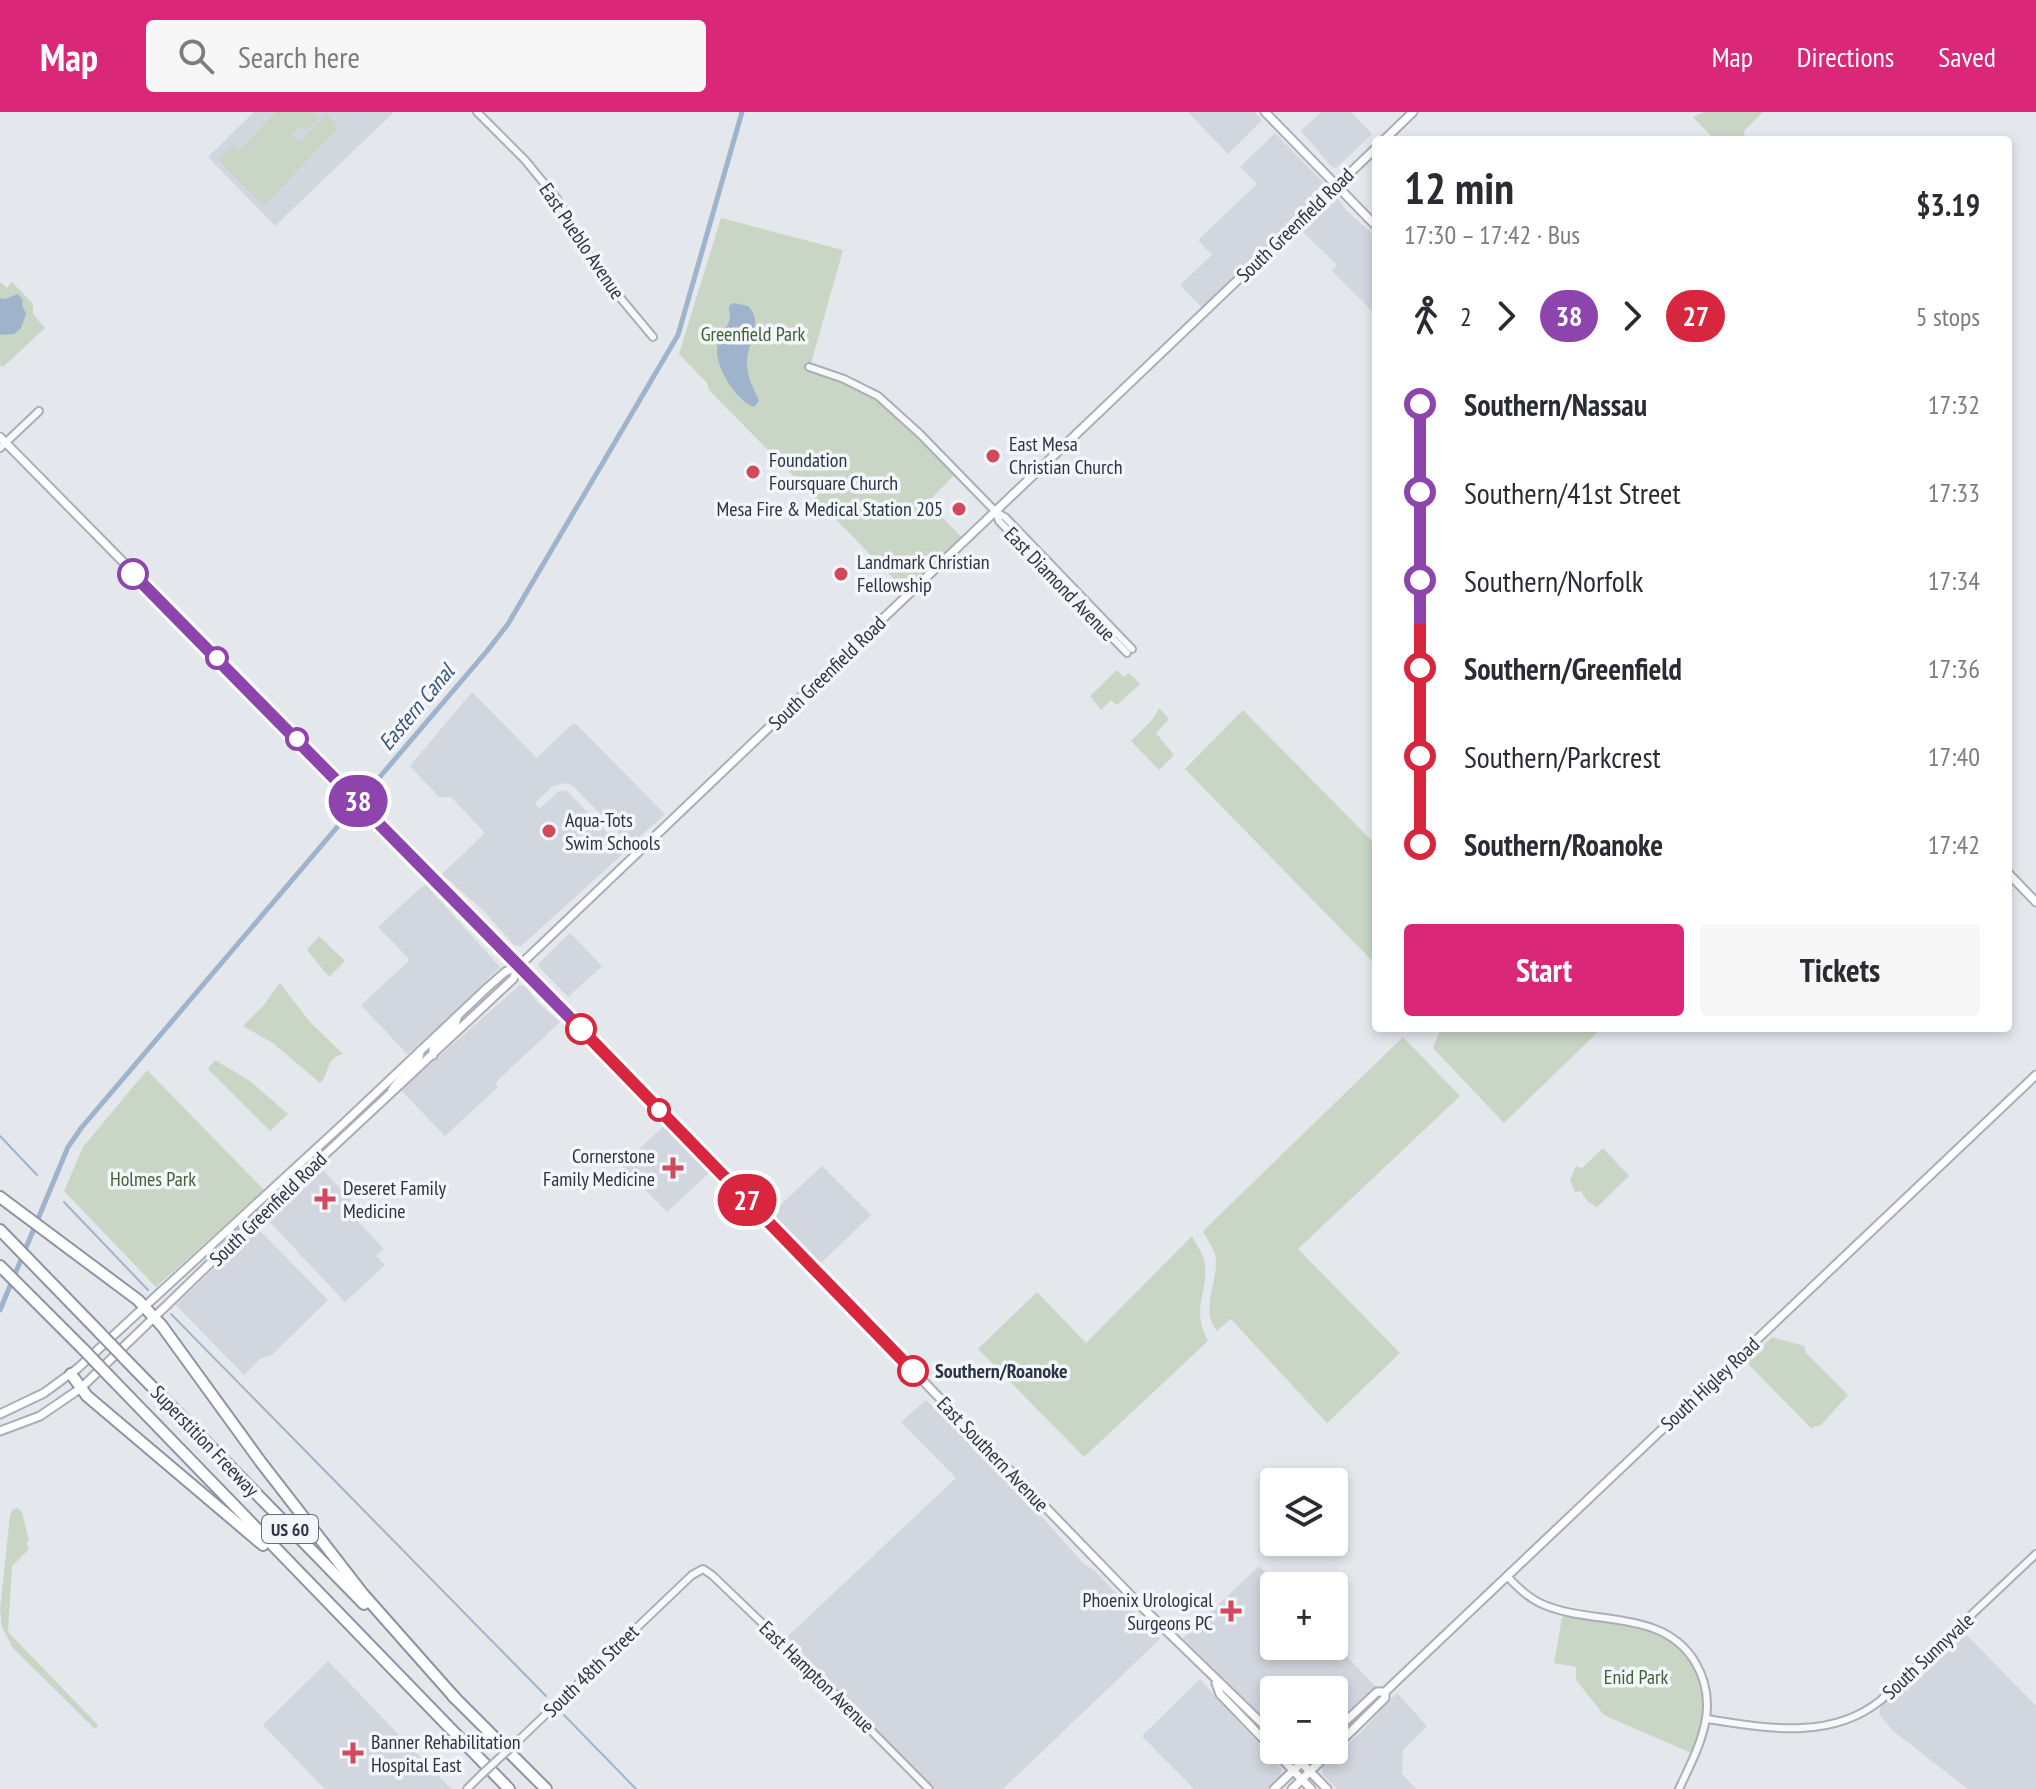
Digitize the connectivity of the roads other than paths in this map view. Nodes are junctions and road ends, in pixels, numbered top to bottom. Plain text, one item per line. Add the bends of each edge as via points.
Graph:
1 (477, 112) edge
2 (1265, 112) edge
3 (1413, 112) edge
4 (1388, 136) edge
5 (1372, 152) edge
6 (1337, 185) junction
7 (1372, 222) edge
8 (653, 337) dead end
9 (809, 367) dead end
10 (39, 411) dead end
11 (2, 442) edge
12 (996, 512) junction
13 (1130, 651) dead end
14 (2012, 877) edge
15 (2036, 902) edge
16 (520, 965) junction
17 (457, 1016) junction
18 (420, 1051) junction
19 (433, 1055) junction
20 (2036, 1075) edge
21 (389, 1096) junction
22 (0, 1197) edge
23 (0, 1230) edge
24 (2, 1268) edge
25 (144, 1307) junction
26 (155, 1319) junction
27 (71, 1374) junction
28 (81, 1388) junction
29 (0, 1414) edge
30 (0, 1431) edge
31 (2036, 1554) edge
32 (703, 1569) joint
33 (1507, 1576) junction
34 (321, 1597) junction
35 (1215, 1681) junction
36 (1385, 1692) junction
37 (455, 1698) junction
38 (1348, 1719) edge
39 (1707, 1719) junction
40 (1260, 1721) edge
41 (1348, 1734) edge
42 (1300, 1764) edge
43 (1302, 1764) edge
44 (1317, 1764) edge
45 (1293, 1771) junction
46 (1310, 1771) junction
47 (1302, 1779) junction
48 (467, 1789) edge
49 (509, 1789) edge
50 (546, 1789) edge
51 (929, 1789) edge
52 (1274, 1789) edge
53 (1292, 1789) edge
54 (1311, 1789) edge
55 (1327, 1789) edge
56 (1679, 1789) edge

1 - 8 street, East Pueblo Avenue via 557,199 598,271
2 - 6 main road
3 - 4 main road
5 - 6 main road, South Greenfield Road
6 - 7 main road
6 - 12 main road, South Greenfield Road
9 - 12 street, East Diamond Avenue via 878,396
10 - 11 street
11 - 16 main road, East Southern Avenue
12 - 13 street, East Diamond Avenue via 999,521
12 - 16 main road, South Greenfield Road
14 - 15 main road
16 - 17 main road, South Greenfield Road
16 - 19 main road, South Greenfield Road via 513,979
16 - 35 main road, East Southern Avenue
17 - 18 main road, South Greenfield Road
17 - 19 main road
18 - 21 main road via 422,1056
18 - 25 main road, South Greenfield Road
19 - 21 main road, South Greenfield Road
20 - 33 main road, South Higley Road
21 - 26 main road, South Greenfield Road
22 - 25 highway
23 - 37 highway, Superstition Freeway / US 60, bridge
24 - 34 highway, Superstition Freeway / US 60, bridge
25 - 26 highway
25 - 27 main road, South Greenfield Road
26 - 28 main road, South Greenfield Road
26 - 37 highway via 363,1594
27 - 28 highway
27 - 29 main road, South Greenfield Road via 35,1399
28 - 30 main road, South Greenfield Road via 40,1416
28 - 34 highway
31 - 39 street, South Sunnyvale via 1861,1713 1798,1729
32 - 48 street, South 48th Street, bridge
32 - 51 street, East Hampton Avenue
33 - 36 main road, South Higley Road
33 - 39 street via 1548,1607 1644,1625 1679,1643 1701,1671
34 - 49 highway, Superstition Freeway / US 60
35 - 40 main road, East Southern Avenue
35 - 45 main road, East Southern Avenue via 1220,1694
36 - 38 main road, South Higley Road via 1377,1692
36 - 41 main road, South Higley Road
37 - 50 highway, Superstition Freeway / US 60
39 - 56 street
42 - 45 main road
43 - 46 main road
44 - 46 main road, South Higley Road
45 - 47 main road, East Southern Avenue
45 - 52 main road
46 - 47 main road, South Higley Road
46 - 55 main road
47 - 53 main road, South Higley Road
47 - 54 main road, East Southern Avenue

